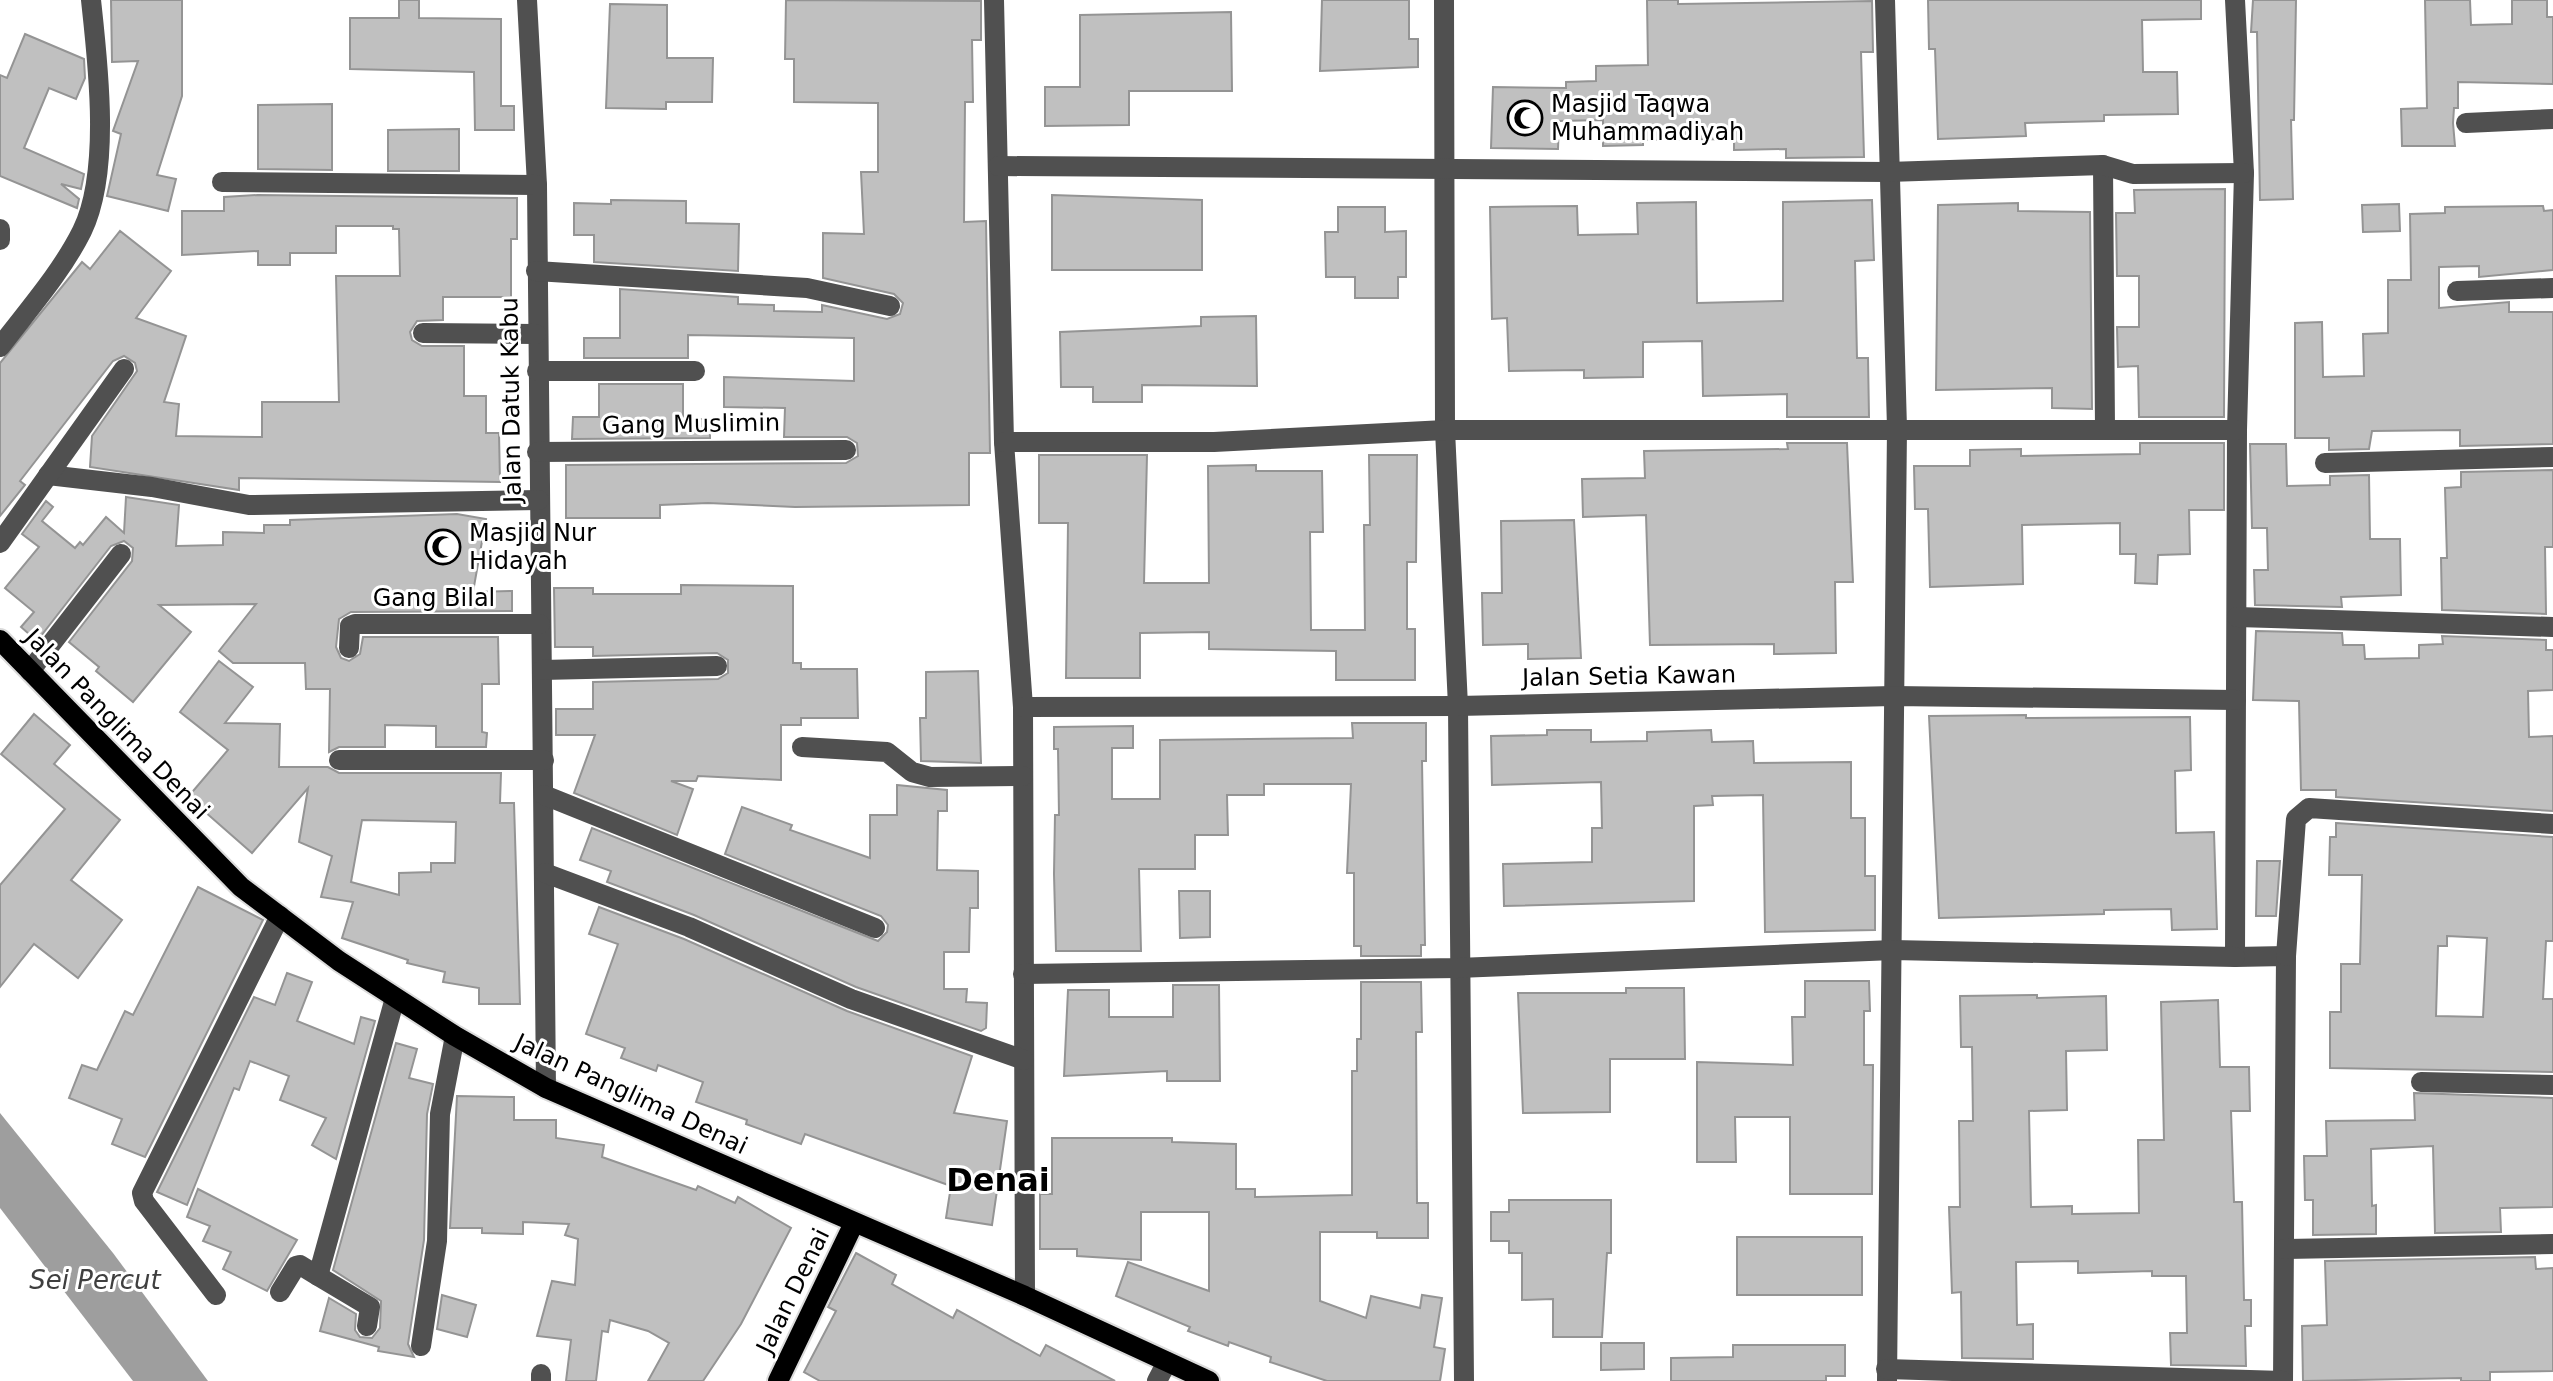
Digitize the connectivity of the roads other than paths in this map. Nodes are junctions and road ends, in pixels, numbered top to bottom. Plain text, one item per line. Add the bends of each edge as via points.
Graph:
1 (91, 0) edge
2 (527, 0) edge
3 (994, 0) edge
4 (1444, 0) edge
5 (1885, 0) edge
6 (2235, 0) edge
7 (2553, 119) edge
8 (2466, 123) dead end
9 (2103, 165) junction
10 (998, 166) junction
11 (1442, 170) junction
12 (1888, 172) junction
13 (2244, 173) junction
14 (222, 182) dead end
15 (537, 185) junction
16 (0, 229) edge
17 (0, 240) edge
18 (536, 271) junction
19 (2553, 288) edge
20 (2457, 291) dead end
21 (890, 306) dead end
22 (423, 333) dead end
23 (536, 334) junction
24 (0, 347) edge
25 (124, 369) dead end
26 (537, 371) junction
27 (695, 371) dead end
28 (1897, 428) junction
29 (2105, 428) junction
30 (1445, 430) junction
31 (2237, 430) junction
32 (1004, 442) junction
33 (846, 450) dead end
34 (537, 452) junction
35 (2553, 457) edge
36 (2325, 463) dead end
37 (48, 475) junction
38 (539, 500) junction
39 (0, 543) edge
40 (121, 554) dead end
41 (2237, 617) junction
42 (540, 624) junction
43 (2553, 627) edge
44 (0, 640) edge
45 (349, 648) dead end
46 (717, 666) dead end
47 (542, 670) junction
48 (30, 671) junction
49 (1893, 696) junction
50 (2236, 700) junction
51 (1458, 706) junction
52 (1023, 707) junction
53 (802, 747) dead end
54 (339, 760) dead end
55 (544, 760) junction
56 (1023, 776) junction
57 (544, 795) junction
58 (2553, 824) edge
59 (545, 873) junction
60 (280, 916) junction
61 (875, 928) dead end
62 (1893, 950) junction
63 (2286, 956) junction
64 (2235, 957) junction
65 (1458, 968) junction
66 (1023, 974) junction
67 (395, 998) junction
68 (455, 1036) junction
69 (1024, 1060) junction
70 (2421, 1082) dead end
71 (2553, 1085) edge
72 (546, 1088) junction
73 (854, 1223) junction
74 (2553, 1244) edge
75 (2284, 1249) junction
76 (318, 1276) junction
77 (280, 1292) dead end
78 (216, 1295) dead end
79 (1025, 1296) junction
80 (367, 1326) dead end
81 (421, 1346) dead end
82 (1167, 1362) junction
83 (1886, 1375) edge
84 (778, 1381) edge
85 (1157, 1381) edge
86 (1209, 1381) edge
87 (1464, 1381) edge
88 (2283, 1381) edge

1 - 24 street via 102,109 93,198 83,230
2 - 15 street, Jalan Datuk Kabu
3 - 10 street
4 - 11 street
5 - 12 street
6 - 13 street
7 - 8 street
9 - 12 street
9 - 13 street via 2133,174
9 - 29 street
10 - 11 street
10 - 32 street
11 - 12 street
11 - 30 street
12 - 28 street
13 - 31 street
14 - 15 street
15 - 18 street, Jalan Datuk Kabu
16 - 17 street
18 - 21 street via 807,288
18 - 23 street, Jalan Datuk Kabu
19 - 20 street
22 - 23 street
23 - 26 street, Jalan Datuk Kabu
25 - 37 street
26 - 27 street
26 - 34 street, Jalan Datuk Kabu
28 - 29 street
28 - 30 street
28 - 49 street
29 - 31 street
30 - 32 street via 1214,442
30 - 51 street
31 - 41 street
32 - 52 street
33 - 34 street, Gang Muslimin
34 - 38 street, Jalan Datuk Kabu
35 - 36 street
37 - 38 street via 249,505
37 - 39 street
38 - 42 street, Jalan Datuk Kabu
40 - 48 street
41 - 43 street
41 - 50 street
42 - 45 street, Gang Bilal via 355,624 350,626
42 - 47 street, Jalan Datuk Kabu
44 - 48 main road, Jalan Panglima Denai
46 - 47 street
47 - 55 street, Jalan Datuk Kabu
48 - 60 main road, Jalan Panglima Denai via 199,846
49 - 50 street, Jalan Setia Kawan
49 - 51 street, Jalan Setia Kawan
49 - 62 street
50 - 64 street
51 - 52 street, Jalan Setia Kawan
51 - 65 street
52 - 56 street
53 - 56 street via 887,752 912,772 930,777
54 - 55 street
55 - 57 street, Jalan Datuk Kabu
56 - 66 street
57 - 59 street, Jalan Datuk Kabu
57 - 61 street
58 - 63 street via 2309,808 2296,819
59 - 69 street via 689,927 851,999
59 - 72 street, Jalan Datuk Kabu
60 - 67 main road, Jalan Panglima Denai
60 - 78 street via 142,1193
62 - 64 street
62 - 65 street
62 - 83 street
63 - 64 street
63 - 75 street
65 - 66 street
65 - 87 street
66 - 69 street
67 - 68 main road, Jalan Panglima Denai
67 - 76 street
68 - 72 main road, Jalan Panglima Denai
68 - 81 street via 440,1114 437,1241
69 - 79 street
70 - 71 street
72 - 73 main road, Jalan Panglima Denai
73 - 79 main road, Jalan Panglima Denai
73 - 84 main road, Jalan Denai
74 - 75 street
75 - 88 street
76 - 77 street via 296,1266
76 - 80 street via 370,1307
79 - 82 main road, Jalan Panglima Denai
82 - 85 street
82 - 86 main road, Jalan Panglima Denai
83 - 88 street

